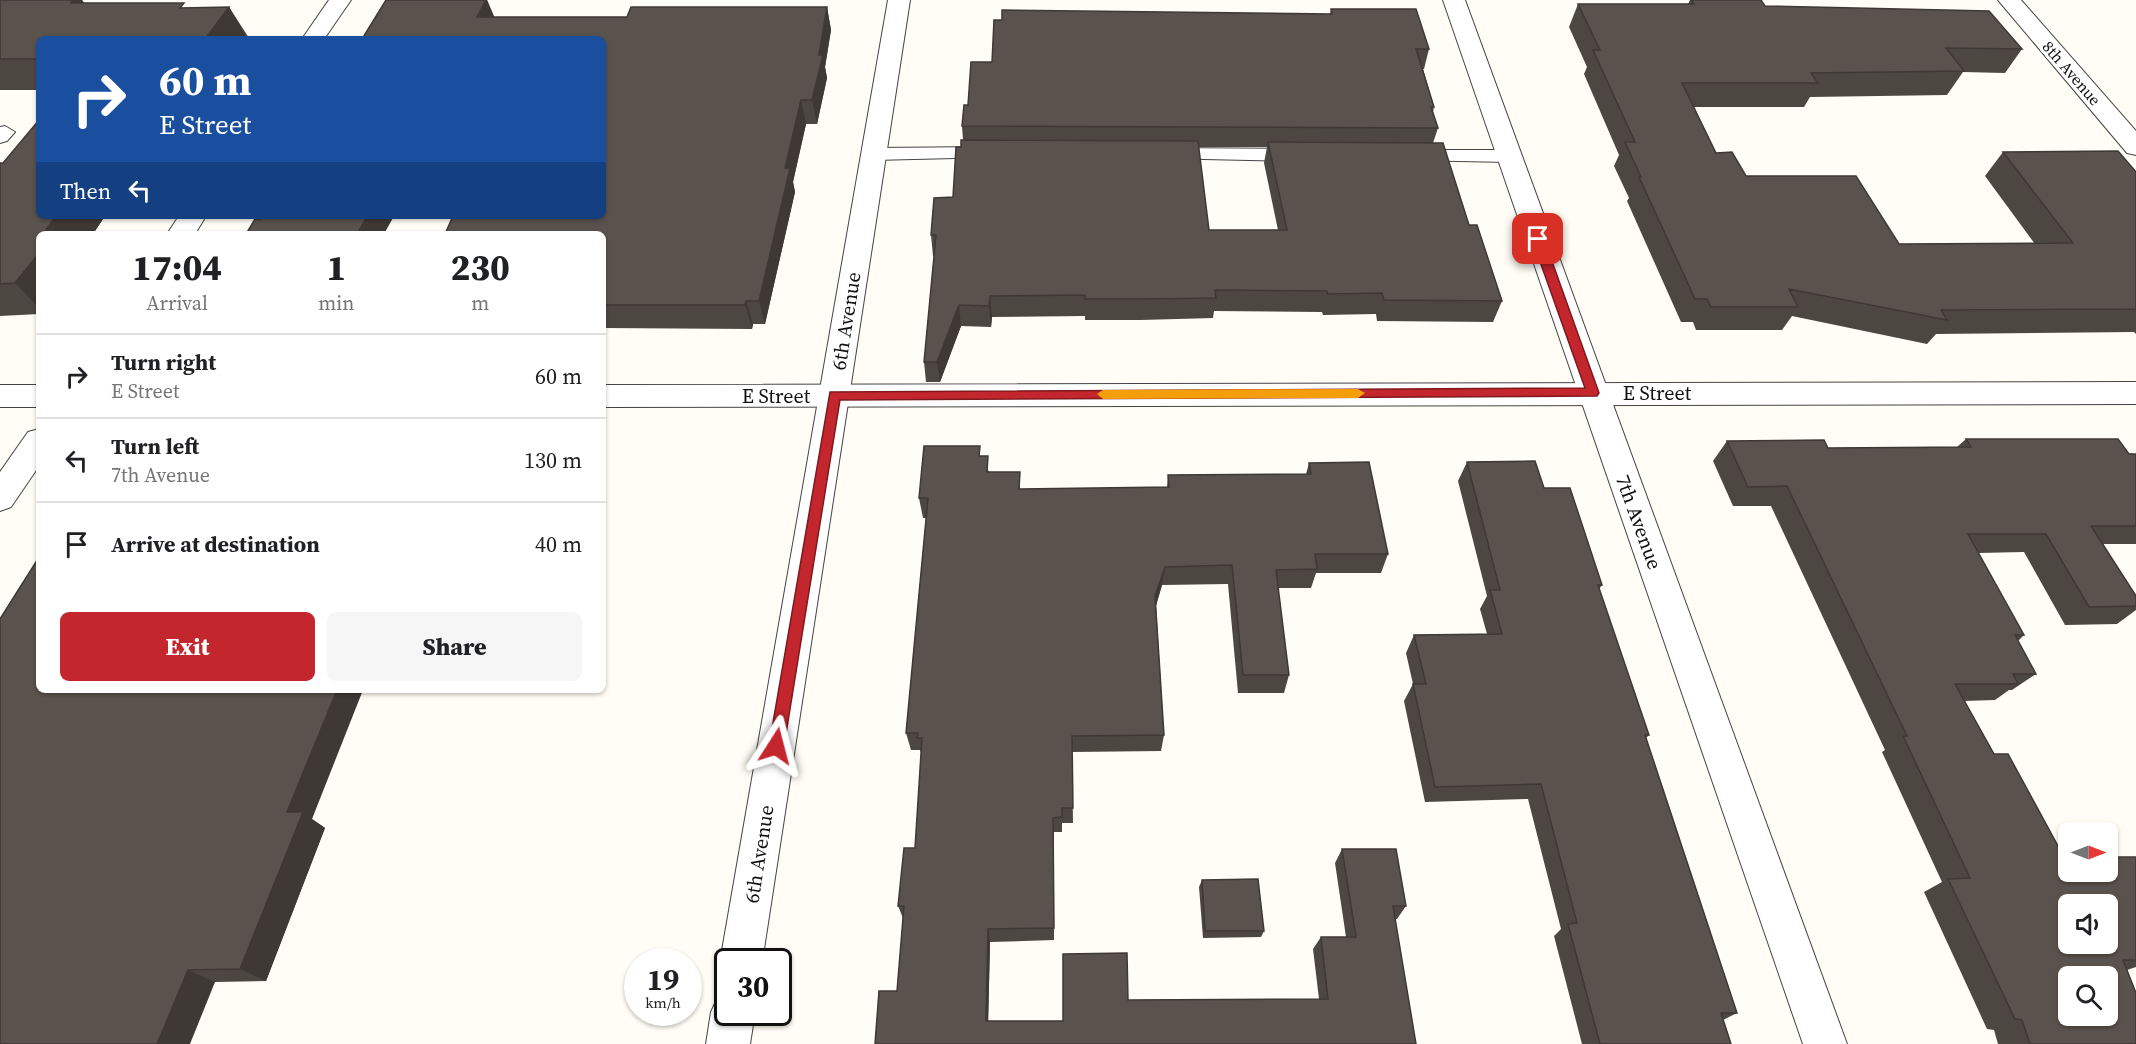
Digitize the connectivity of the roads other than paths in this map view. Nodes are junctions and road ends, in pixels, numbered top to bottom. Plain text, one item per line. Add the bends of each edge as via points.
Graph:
1 (340, 0) edge
2 (899, 0) edge
3 (1454, 0) edge
4 (2009, 0) edge
5 (315, 36) edge
6 (2136, 147) edge
7 (873, 154) junction
8 (1004, 154) edge
9 (1147, 154) edge
10 (1314, 155) edge
11 (1397, 156) edge
12 (1509, 156) junction
13 (1593, 393) junction
14 (2136, 393) edge
15 (0, 396) edge
16 (36, 396) edge
17 (606, 396) edge
18 (834, 396) junction
19 (36, 445) edge
20 (0, 498) edge
21 (743, 948) edge
22 (731, 1026) edge
23 (728, 1044) edge
24 (1825, 1044) edge

1 - 5 street
2 - 7 street, 6th Avenue
3 - 12 street, 7th Avenue
4 - 6 street, 8th Avenue
7 - 8 lane
7 - 18 street, 6th Avenue
9 - 10 lane
11 - 12 lane
12 - 13 street, 7th Avenue
13 - 14 street, E Street
13 - 18 street, E Street
13 - 24 street, 7th Avenue
15 - 16 street
17 - 18 street, E Street
18 - 21 street, 6th Avenue
19 - 20 street
22 - 23 street

